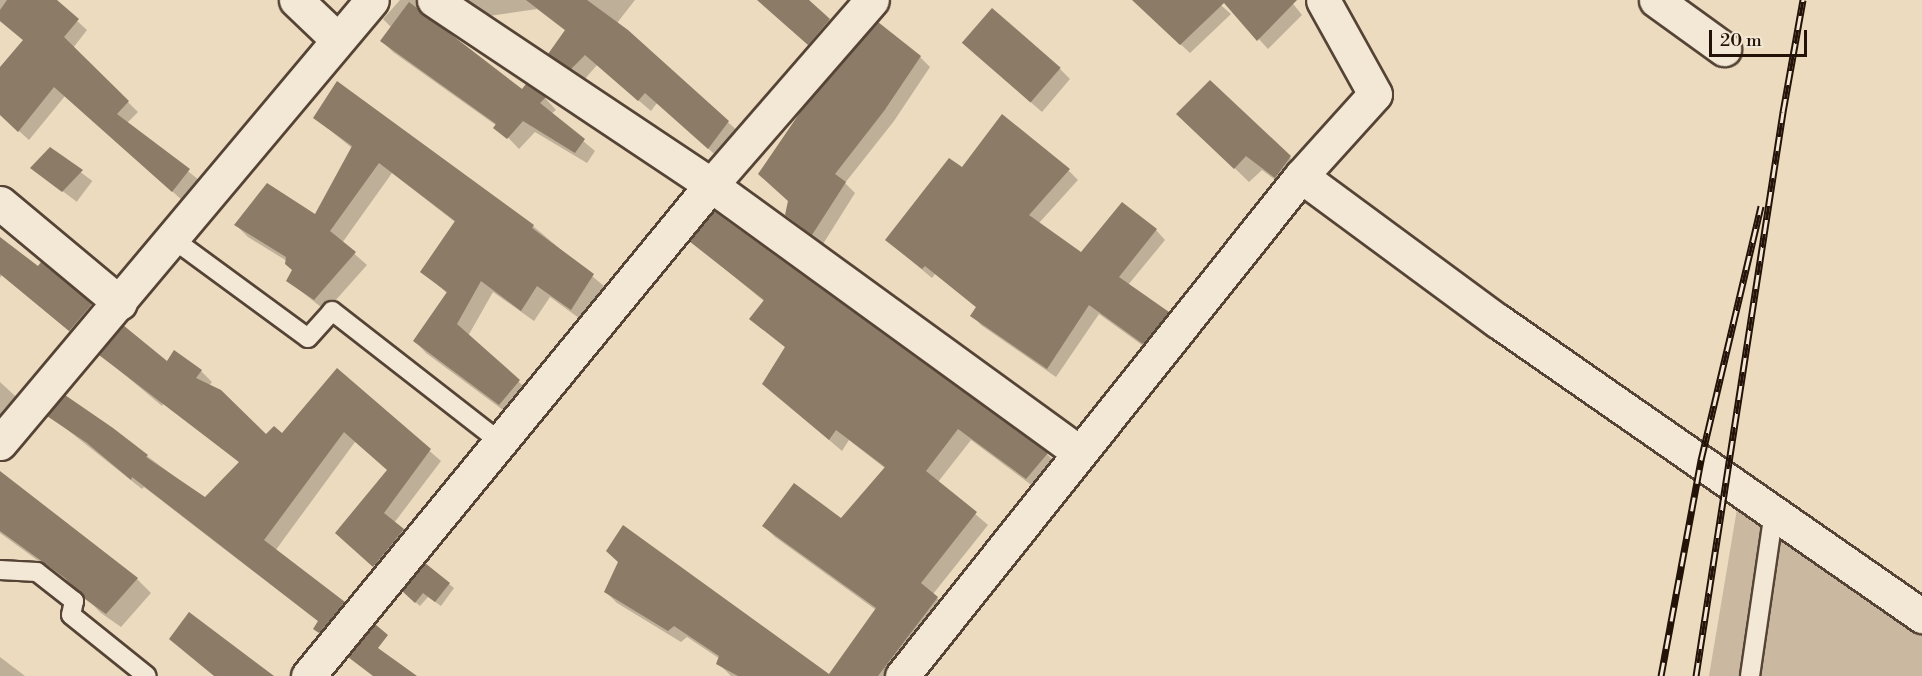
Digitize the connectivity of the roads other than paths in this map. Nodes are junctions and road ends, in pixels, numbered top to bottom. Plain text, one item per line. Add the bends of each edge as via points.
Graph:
1 (296, 0) edge
2 (372, 0) edge
3 (434, 0) edge
4 (873, 0) edge
5 (1323, 0) edge
6 (1656, 0) edge
7 (337, 39) junction
8 (1724, 49) dead end
9 (1301, 176) junction
10 (711, 185) junction
11 (0, 203) edge
12 (173, 239) junction
13 (120, 303) junction
14 (500, 442) junction
15 (0, 443) edge
16 (1079, 452) junction
17 (1774, 511) junction
18 (0, 570) edge
19 (1922, 616) edge
20 (147, 676) edge
21 (308, 676) edge
22 (902, 676) edge
23 (1750, 676) edge

1 - 7 street
2 - 7 street
3 - 10 street
4 - 10 street
5 - 9 street via 1375,94
6 - 8 street
7 - 12 street
9 - 16 street
9 - 17 street via 1498,321
10 - 14 street
10 - 16 street
11 - 13 street
12 - 13 street
12 - 14 lane via 308,338 332,311
13 - 15 street
14 - 21 street
16 - 22 street
17 - 19 street
17 - 23 lane
18 - 20 lane via 37,572 74,601 71,615

